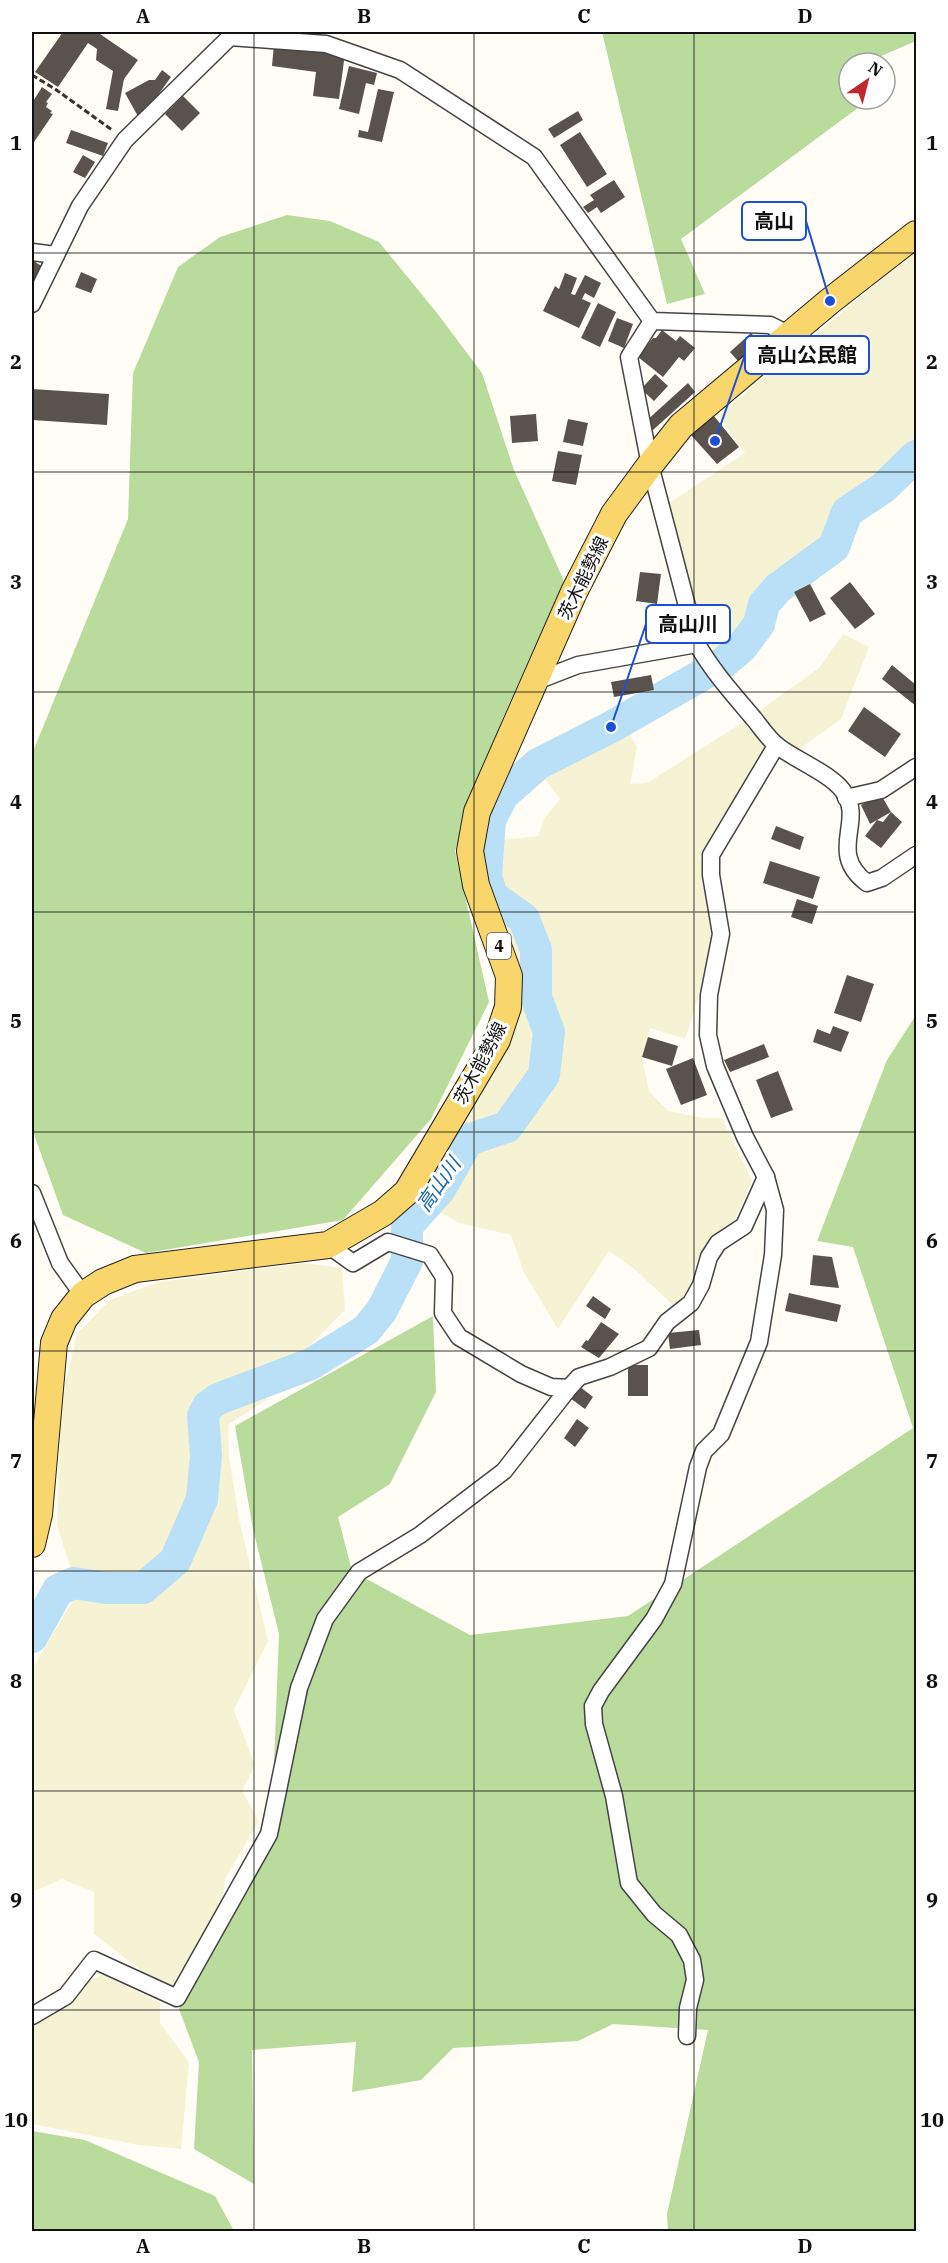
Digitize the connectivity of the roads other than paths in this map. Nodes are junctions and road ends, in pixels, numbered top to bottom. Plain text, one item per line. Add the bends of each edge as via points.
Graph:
1 (321, 38) edge
2 (916, 234) edge
3 (32, 252) edge
4 (56, 255) junction
5 (32, 304) edge
6 (652, 321) junction
7 (790, 335) junction
8 (650, 465) junction
9 (697, 644) junction
10 (534, 682) junction
11 (776, 746) junction
12 (916, 767) edge
13 (846, 798) junction
14 (916, 855) edge
15 (766, 1177) junction
16 (32, 1193) edge
17 (328, 1245) junction
18 (83, 1295) junction
19 (569, 1388) junction
20 (32, 1544) edge
21 (32, 2016) edge
22 (687, 2036) dead end

1 - 4 street via 230,37 125,140 80,206
1 - 6 street via 400,70 534,157
2 - 7 main road, 茨木能勢線 / 4
3 - 4 street
4 - 5 street
6 - 7 street via 770,325
6 - 8 street via 629,357
7 - 8 main road, 茨木能勢線 / 4 via 681,426
8 - 9 street
8 - 10 main road, 茨木能勢線 / 4 via 614,514
9 - 10 street via 578,665
9 - 11 street via 710,667
10 - 17 main road, 茨木能勢線 / 4 via 477,812 470,851 476,885 509,976 508,1007 497,1040 406,1192 383,1213
11 - 13 street via 822,774
11 - 15 street via 711,855 721,934 710,995 708,1035 715,1066
12 - 13 street via 881,790
13 - 14 street via 850,808 848,859 854,873 867,883 882,878
15 - 19 street via 744,1226 718,1243 709,1257 691,1303 667,1322 649,1347 579,1377
15 - 22 street via 775,1210 773,1255 759,1342 721,1434 704,1451 698,1467 673,1584 654,1619 594,1706 594,1724 614,1796 629,1883 654,1914 679,1935 692,1960 695,1980
16 - 18 street via 60,1263
17 - 18 main road, 茨木能勢線 / 4 via 135,1269
17 - 19 street via 353,1263 388,1242 430,1255 444,1277 443,1313 459,1337 521,1374 551,1387
18 - 20 main road, 茨木能勢線 / 4 via 64,1318 54,1343 39,1514
19 - 21 street via 504,1471 420,1535 359,1572 325,1619 299,1688 269,1834 177,1998 94,1960 66,1996

